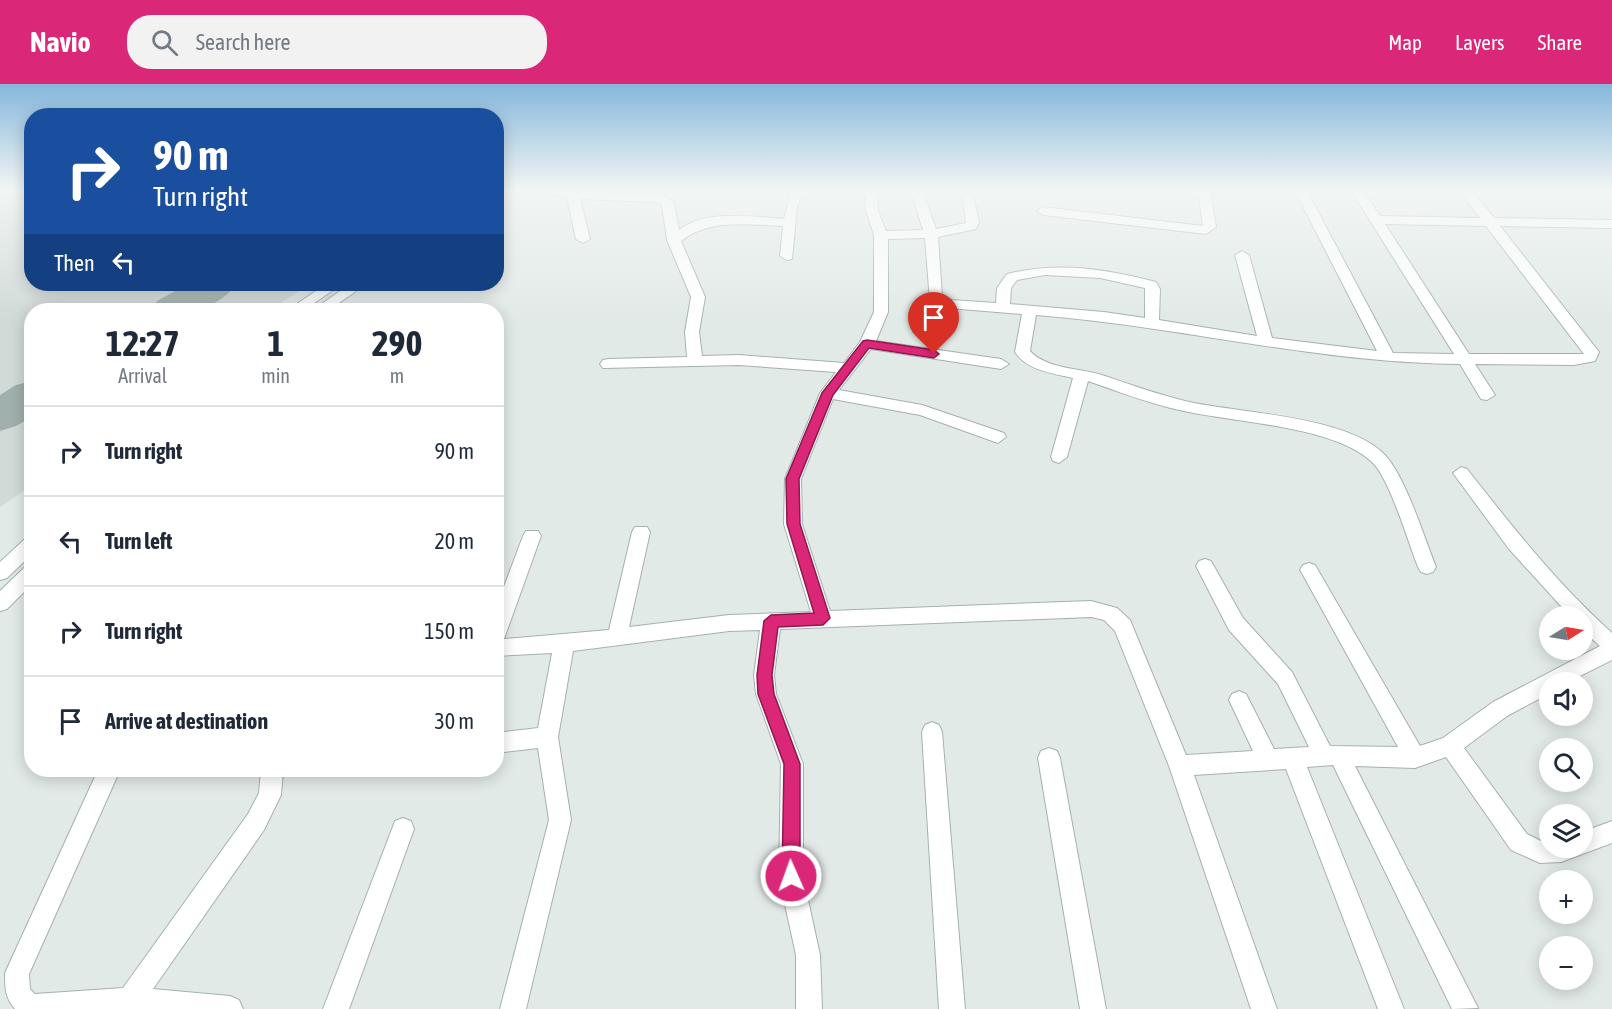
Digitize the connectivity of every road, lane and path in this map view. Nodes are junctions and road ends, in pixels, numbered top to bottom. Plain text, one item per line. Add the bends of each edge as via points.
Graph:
1 (581, 232) edge
2 (673, 232) edge
3 (684, 232) edge
4 (789, 232) edge
5 (880, 232) edge
6 (940, 232) edge
7 (1323, 232) edge
8 (1384, 232) edge
9 (1498, 232) edge
10 (931, 234) junction
11 (881, 235) junction
12 (583, 239) dead end
13 (674, 240) junction
14 (1242, 255) dead end
15 (787, 256) dead end
16 (324, 291) edge
17 (348, 291) edge
18 (306, 303) edge
19 (330, 303) edge
20 (1003, 307) junction
21 (1030, 309) junction
22 (1152, 323) junction
23 (1266, 343) junction
24 (867, 344) junction
25 (1388, 357) junction
26 (1466, 360) junction
27 (695, 361) junction
28 (608, 364) dead end
29 (1001, 364) dead end
30 (847, 368) junction
31 (1082, 374) junction
32 (828, 393) junction
33 (1487, 395) dead end
34 (998, 437) dead end
35 (1059, 457) dead end
36 (1461, 473) dead end
37 (641, 532) dead end
38 (532, 536) dead end
39 (24, 550) edge
40 (1205, 566) dead end
41 (1426, 567) dead end
42 (1309, 570) dead end
43 (0, 573) edge
44 (24, 580) edge
45 (0, 603) edge
46 (1572, 606) edge
47 (504, 613) edge
48 (823, 618) junction
49 (771, 621) junction
50 (1593, 627) edge
51 (618, 635) junction
52 (564, 644) junction
53 (1612, 645) edge
54 (504, 648) edge
55 (1612, 650) edge
56 (1571, 672) edge
57 (1539, 689) edge
58 (1239, 700) dead end
59 (932, 732) dead end
60 (547, 737) junction
61 (504, 742) edge
62 (1450, 746) junction
63 (1331, 755) junction
64 (1049, 758) dead end
65 (1280, 758) junction
66 (1415, 758) junction
67 (1180, 765) junction
68 (106, 777) edge
69 (274, 777) edge
70 (403, 829) dead end
71 (1612, 832) edge
72 (1593, 839) edge
73 (1539, 852) edge
74 (130, 1000) junction
75 (1465, 1008) edge
76 (230, 1009) edge
77 (336, 1009) edge
78 (513, 1009) edge
79 (809, 1009) edge
80 (952, 1009) edge
81 (1093, 1009) edge
82 (1264, 1009) edge
83 (1391, 1009) edge

1 - 12 street
2 - 13 street
3 - 13 street
4 - 15 street
5 - 11 street
6 - 10 street
7 - 25 street
8 - 26 street
9 - 26 street via 1592,355 1574,360
10 - 11 street
10 - 20 street via 935,298 948,304
11 - 24 street via 881,312
13 - 27 street via 698,297 692,332
14 - 23 street
16 - 18 street
17 - 19 street
20 - 21 street
20 - 22 street via 1004,288 1012,277 1071,272 1151,285
21 - 22 street
21 - 31 street via 1022,352 1027,359
22 - 23 street
23 - 25 street
24 - 29 street
24 - 30 street
25 - 26 street
26 - 33 street
27 - 28 street
27 - 30 street via 754,360
30 - 32 street
31 - 35 street
31 - 41 street via 1175,404 1354,441 1380,461
32 - 34 street via 922,410
32 - 48 street via 793,479 793,524
36 - 46 street via 1515,544
37 - 51 street
38 - 47 street
39 - 43 street
40 - 63 street via 1236,624 1285,678
42 - 66 street
44 - 45 street
48 - 49 street
48 - 67 street via 1091,609 1110,614 1123,627
49 - 51 street
49 - 79 street via 765,685 792,764 791,876 808,955
50 - 53 street
51 - 52 street
52 - 54 street
52 - 60 street
55 - 56 street
57 - 62 street via 1500,709
58 - 65 street
59 - 80 street
60 - 61 street
60 - 78 street via 560,820
62 - 66 street
62 - 73 street via 1519,842
63 - 65 street
63 - 66 street
63 - 75 street
64 - 81 street
65 - 67 street
65 - 83 street
67 - 82 street
68 - 74 street via 17,973 18,994 30,1007
69 - 74 street via 256,822
70 - 77 street
71 - 72 street
74 - 76 street

